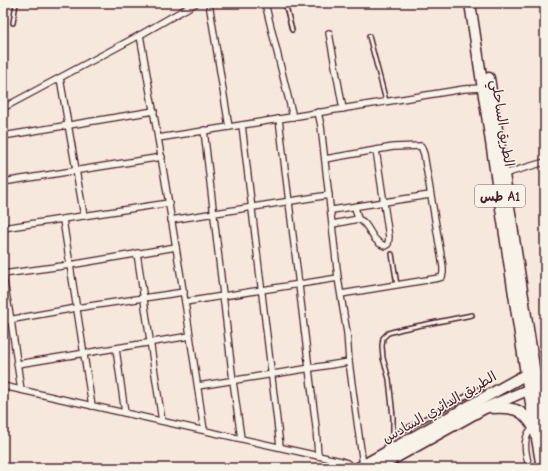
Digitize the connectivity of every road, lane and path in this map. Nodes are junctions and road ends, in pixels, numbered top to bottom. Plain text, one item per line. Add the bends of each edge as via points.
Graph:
1 (16, 3) edge
2 (196, 3) edge
3 (209, 3) edge
4 (265, 3) edge
5 (285, 3) edge
6 (470, 3) edge
7 (477, 3) edge
8 (477, 22) junction
9 (13, 23) dead end
10 (292, 30) dead end
11 (329, 33) dead end
12 (140, 35) junction
13 (369, 36) dead end
14 (60, 78) junction
15 (483, 88) junction
16 (386, 101) junction
17 (3, 108) edge
18 (343, 109) junction
19 (154, 111) junction
20 (318, 112) junction
21 (293, 117) junction
22 (279, 119) junction
23 (242, 125) junction
24 (68, 126) junction
25 (229, 127) junction
26 (204, 130) junction
27 (3, 136) edge
28 (158, 138) junction
29 (376, 150) junction
30 (162, 157) junction
31 (325, 159) junction
32 (545, 162) edge
33 (76, 171) junction
34 (504, 174) junction
35 (3, 182) edge
36 (329, 195) junction
37 (430, 195) junction
38 (289, 201) junction
39 (384, 202) junction
40 (169, 203) junction
41 (250, 207) junction
42 (355, 207) junction
43 (332, 210) junction
44 (214, 213) junction
45 (84, 216) junction
46 (358, 219) junction
47 (63, 220) junction
48 (172, 220) junction
49 (333, 224) junction
50 (3, 228) edge
51 (176, 247) junction
52 (137, 253) junction
53 (392, 254) dead end
54 (70, 265) junction
55 (3, 276) edge
56 (338, 278) junction
57 (298, 284) junction
58 (397, 285) junction
59 (261, 291) junction
60 (184, 292) junction
61 (341, 294) junction
62 (223, 297) junction
63 (143, 298) junction
64 (186, 302) junction
65 (76, 308) junction
66 (472, 315) dead end
67 (11, 320) junction
68 (3, 321) edge
69 (190, 336) junction
70 (150, 343) junction
71 (116, 349) junction
72 (83, 354) junction
73 (349, 362) junction
74 (18, 364) junction
75 (309, 369) junction
76 (271, 374) junction
77 (532, 374) junction
78 (233, 380) junction
79 (3, 386) edge
80 (198, 386) junction
81 (483, 387) dead end
82 (530, 389) junction
83 (21, 390) junction
84 (480, 405) junction
85 (92, 406) junction
86 (125, 413) junction
87 (162, 421) junction
88 (204, 430) junction
89 (536, 432) junction
90 (393, 436) junction
91 (241, 438) junction
92 (545, 438) edge
93 (280, 446) junction
94 (388, 452) junction
95 (318, 456) junction
96 (527, 460) junction
97 (541, 463) edge
98 (361, 467) edge
99 (352, 468) edge
100 (377, 468) edge
101 (529, 468) edge

1 - 9 lane
2 - 12 street
3 - 25 street
4 - 21 street
5 - 10 lane
6 - 8 highway, الطريق الساحلي / طس A1
7 - 8 highway, الطريق الساحلي / طس A1
8 - 15 highway, الطريق الساحلي / طس A1
8 - 34 highway, الطريق الساحلي / طس A1
11 - 18 street
12 - 14 street
12 - 19 street
13 - 16 lane
14 - 17 street
14 - 24 street
15 - 16 street
15 - 77 highway, الطريق الساحلي / طس A1
16 - 18 street
18 - 20 street
19 - 24 street
19 - 28 street
20 - 21 street
20 - 31 street
21 - 22 street
22 - 23 street
22 - 38 street
23 - 25 street
23 - 41 street
24 - 27 street
24 - 33 street
25 - 26 street
26 - 28 street
26 - 44 street
28 - 30 street
29 - 31 street
29 - 37 street via 421,146
29 - 39 street
30 - 33 street
30 - 40 street
31 - 36 street
32 - 34 street
33 - 35 street
33 - 45 street
34 - 77 highway, الطريق الساحلي / طس A1
36 - 38 street
36 - 43 street
37 - 39 street
37 - 58 street via 443,267 442,277
38 - 41 street
38 - 57 street
39 - 42 street
39 - 46 street via 389,237 386,245 381,245 374,239 362,220
40 - 45 street
40 - 48 street
41 - 44 street
41 - 59 street
42 - 43 street
42 - 46 street
43 - 49 street
44 - 48 street
44 - 62 street
45 - 47 street
46 - 49 street
47 - 50 street
47 - 54 street
48 - 51 street
49 - 56 street
51 - 52 street
51 - 60 street
52 - 54 street
52 - 63 street
53 - 58 lane
54 - 55 street
54 - 65 street
55 - 67 street
56 - 57 street
56 - 61 street
57 - 59 street
57 - 75 street
58 - 61 street
59 - 62 street
59 - 76 street
60 - 63 street
60 - 64 street
61 - 73 street
62 - 64 street
62 - 78 street
63 - 65 street
63 - 70 street
64 - 69 street
65 - 67 street
65 - 72 street
66 - 90 lane via 402,329 388,333 383,338 383,358 389,379
67 - 68 street
67 - 74 street
69 - 70 street
69 - 80 street
70 - 71 street
70 - 87 street
71 - 72 street
71 - 86 street
72 - 74 street
72 - 85 street
73 - 75 street
73 - 98 street
74 - 83 street
75 - 76 street
75 - 95 street
76 - 78 street
76 - 93 street
77 - 82 highway
77 - 84 highway, الطريق الدائري السادس
77 - 92 highway
78 - 80 street
78 - 91 street
79 - 83 street
80 - 88 street
81 - 90 lane
82 - 84 highway, الطريق الدائري السادس
82 - 89 highway
83 - 85 street
84 - 89 highway via 516,409 529,419
84 - 94 highway, الطريق الدائري السادس
84 - 100 highway, الطريق الدائري السادس
85 - 86 street
86 - 87 street
87 - 88 street
88 - 91 street
89 - 96 street via 529,432 525,441
89 - 97 highway
90 - 94 lane via 386,443
91 - 93 street
93 - 95 street
94 - 98 highway, الطريق الدائري السادس
95 - 99 street via 341,460
96 - 97 street
96 - 101 street

